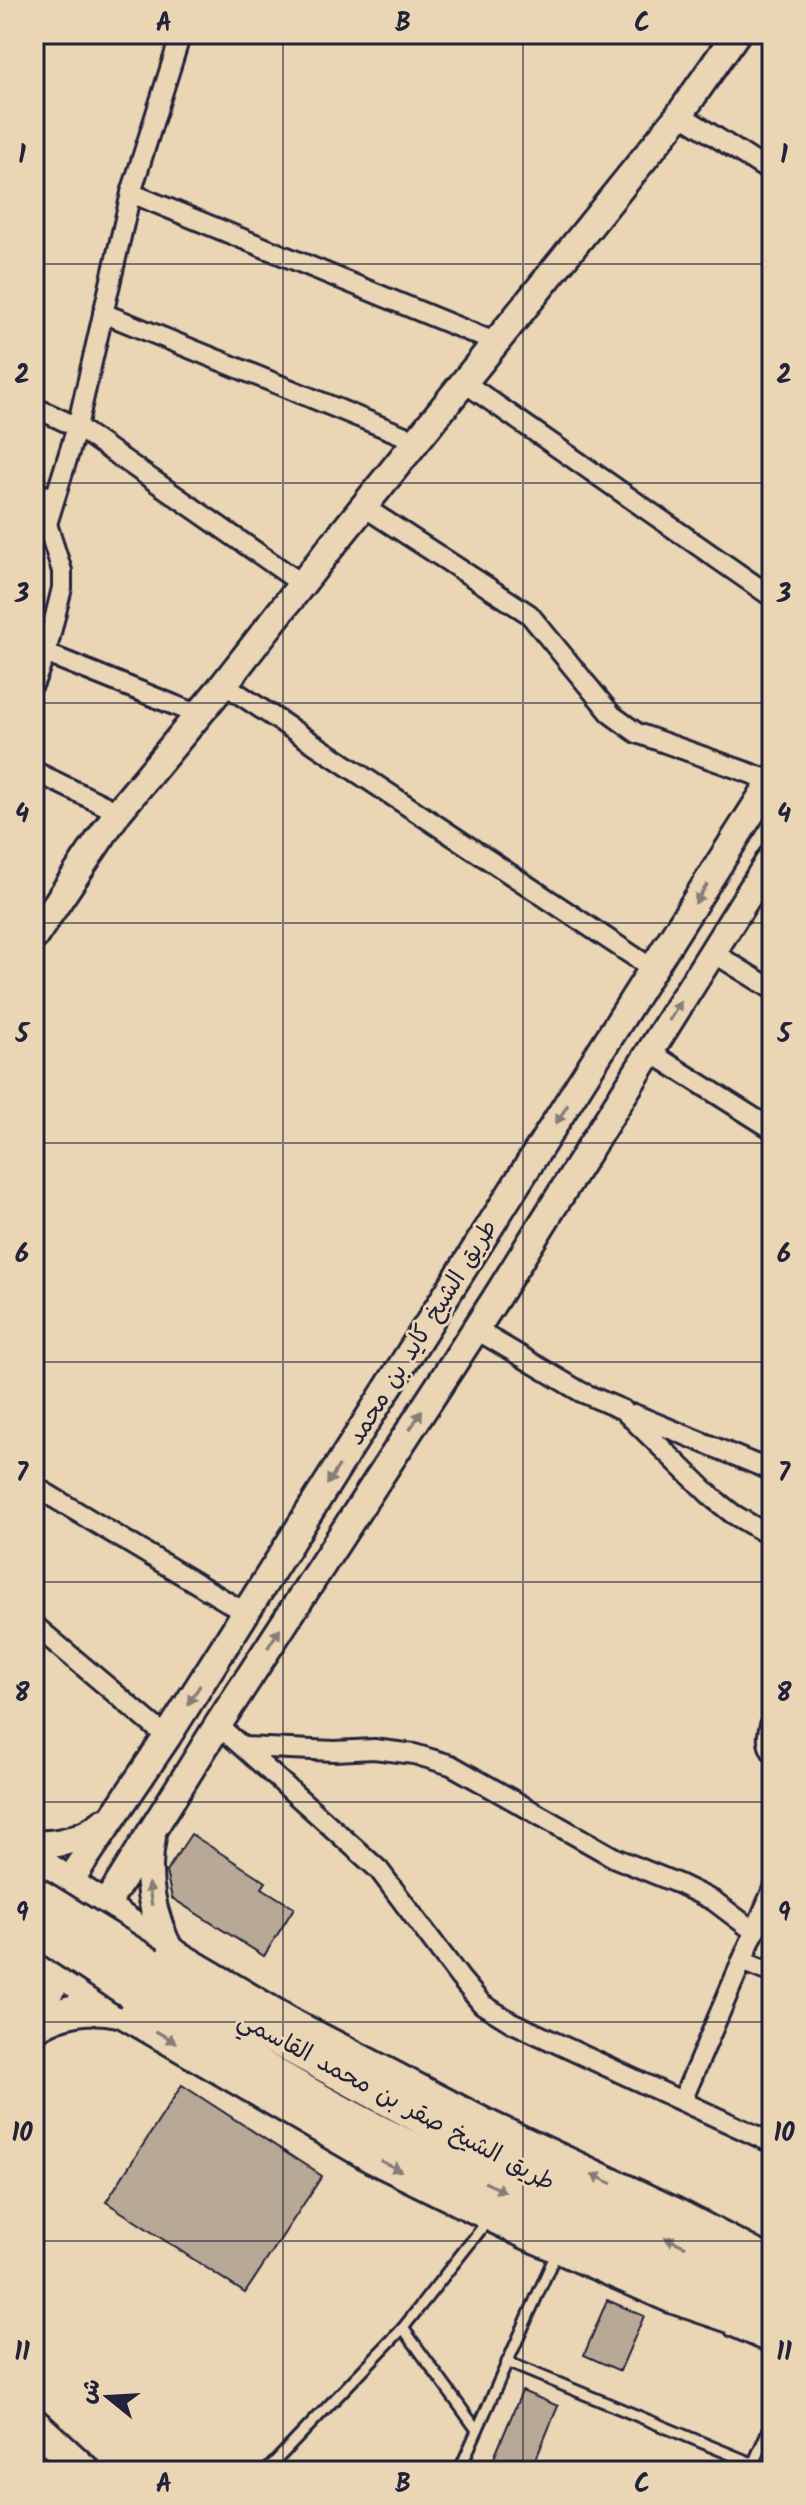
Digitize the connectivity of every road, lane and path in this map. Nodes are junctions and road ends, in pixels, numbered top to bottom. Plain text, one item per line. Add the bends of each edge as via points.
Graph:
1 (181, 34) edge
2 (736, 34) edge
3 (680, 114) junction
4 (772, 173) edge
5 (131, 193) junction
6 (103, 313) junction
7 (497, 343) junction
8 (465, 383) junction
9 (34, 407) edge
10 (77, 427) junction
11 (417, 441) junction
12 (34, 493) edge
13 (54, 497) junction
14 (364, 507) junction
15 (302, 584) junction
16 (772, 597) edge
17 (40, 651) edge
18 (34, 683) edge
19 (224, 684) junction
20 (199, 715) junction
21 (34, 771) edge
22 (772, 780) edge
23 (118, 812) junction
24 (729, 849) junction
25 (768, 863) edge
26 (34, 937) edge
27 (712, 952) junction
28 (653, 969) junction
29 (772, 989) edge
30 (650, 1052) junction
31 (772, 1129) edge
32 (475, 1329) junction
33 (623, 1410) junction
34 (772, 1471) edge
35 (34, 1486) edge
36 (772, 1537) edge
37 (246, 1613) junction
38 (34, 1625) edge
39 (772, 1719) edge
40 (218, 1725) junction
41 (167, 1737) junction
42 (243, 1747) junction
43 (772, 1752) edge
44 (113, 1815) junction
45 (153, 1831) junction
46 (34, 1844) edge
47 (34, 1859) edge
48 (69, 1882) junction
49 (772, 1891) edge
50 (34, 1894) edge
51 (105, 1906) junction
52 (34, 1927) edge
53 (755, 1932) junction
54 (34, 1934) edge
55 (34, 1955) edge
56 (742, 1961) junction
57 (61, 1972) junction
58 (772, 1973) edge
59 (143, 1980) junction
60 (34, 2011) edge
61 (34, 2027) edge
62 (682, 2101) junction
63 (772, 2143) edge
64 (492, 2216) junction
65 (557, 2253) junction
66 (772, 2267) edge
67 (772, 2310) edge
68 (699, 2318) dead end
69 (714, 2324) dead end
70 (772, 2326) edge
71 (403, 2328) junction
72 (772, 2349) edge
73 (507, 2362) junction
74 (772, 2421) edge
75 (34, 2424) edge
76 (477, 2430) junction
77 (753, 2464) junction
78 (85, 2471) edge
79 (266, 2471) edge
80 (459, 2471) edge
81 (771, 2471) edge

1 - 5 street
2 - 3 main road
3 - 4 street
3 - 7 main road
5 - 6 street
5 - 7 street
6 - 10 street
6 - 11 street
7 - 8 main road
8 - 11 main road
8 - 16 street
9 - 10 street
10 - 13 street
10 - 15 street
11 - 14 main road
12 - 13 street
13 - 17 street via 47,524 62,588
14 - 15 main road
14 - 22 street via 529,614 612,715 637,733
15 - 19 main road
17 - 18 street
17 - 20 street
19 - 20 main road
19 - 28 street
20 - 23 main road
21 - 23 street
22 - 24 main road, طريق الشيخ كايد بن محمد
23 - 26 main road
24 - 25 main road
24 -> 28 main road, طريق الشيخ كايد بن محمد
25 - 27 main road, طريق الشيخ كايد بن محمد
27 - 29 street
30 -> 27 main road, طريق الشيخ كايد بن محمد
28 -> 37 main road, طريق الشيخ كايد بن محمد
30 - 31 street
30 - 32 main road, طريق الشيخ كايد بن محمد
32 - 33 street via 581,1392
40 -> 32 main road, طريق الشيخ كايد بن محمد
33 - 34 street
33 - 36 street via 714,1499
35 - 37 street
37 -> 41 main road, طريق الشيخ كايد بن محمد
38 - 41 street
39 - 43 street
40 - 42 street
40 - 45 main road, طريق الشيخ كايد بن محمد
41 - 44 main road, طريق الشيخ كايد بن محمد
42 - 53 street via 374,1749 451,1765 615,1858 714,1901
42 - 62 street via 379,1870 482,2004
44 - 46 main road via 81,1836
44 - 48 main road, طريق الشيخ كايد بن محمد
45 - 51 main road, طريق الشيخ كايد بن محمد
59 -> 45 main road via 160,1930 150,1894
47 - 48 main road
48 - 51 main road
48 - 54 main road
49 - 53 street
50 - 59 highway, طريق الشيخ صقر بن محمد القاسمي, bridge
51 - 57 main road
51 - 59 main road
52 - 59 highway, طريق الشيخ صقر بن محمد القاسمي, bridge
53 - 56 street
55 - 57 main road
56 - 58 street
56 - 62 street
57 - 59 main road
57 - 60 main road
59 - 61 main road via 99,2007 51,2016
59 -> 64 main road via 372,2157
66 -> 59 highway, طريق الشيخ صقر بن محمد القاسمي via 547,2184 266,2033
59 -> 67 highway, طريق الشيخ صقر بن محمد القاسمي via 261,2068 378,2133 567,2223
62 - 63 street
64 - 65 main road
64 - 71 lane
65 - 68 lane
65 - 70 main road via 671,2297
65 - 73 lane
69 - 72 lane
71 - 76 lane
71 - 79 lane
73 - 76 lane
73 - 77 lane
74 - 77 lane
75 - 78 main road
76 - 80 lane
77 - 81 lane

